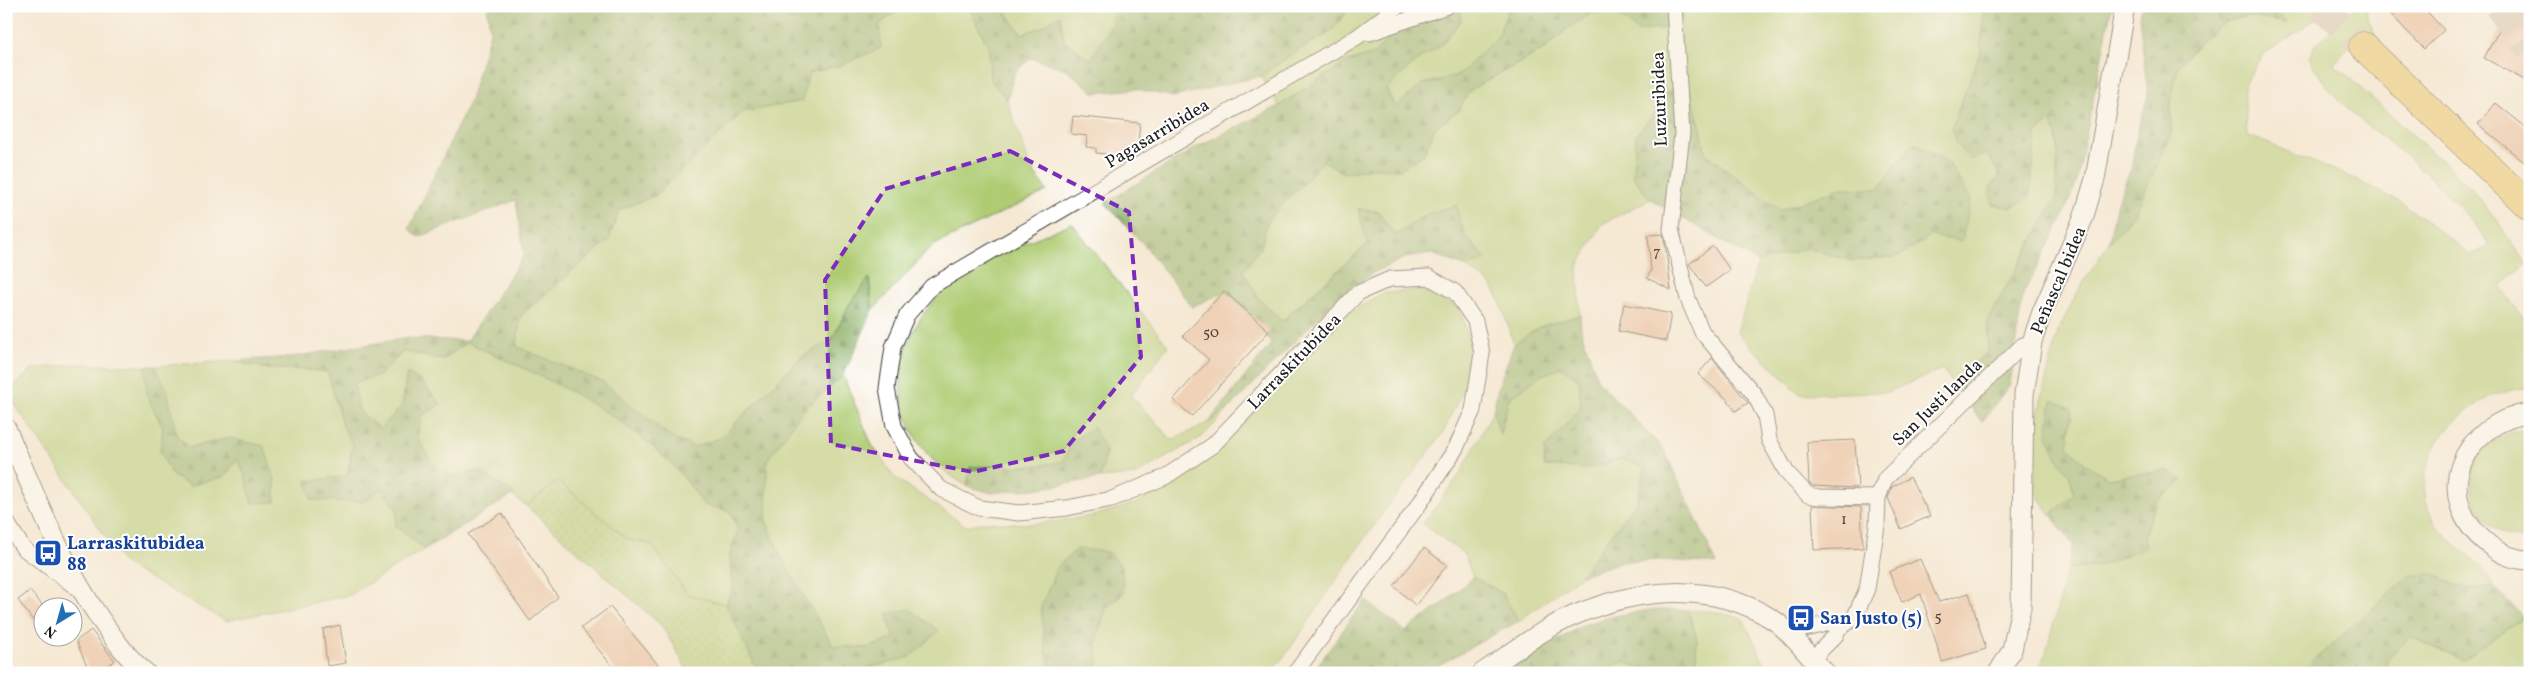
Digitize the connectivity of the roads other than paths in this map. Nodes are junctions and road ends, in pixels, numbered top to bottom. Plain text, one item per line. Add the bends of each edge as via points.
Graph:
1 (1398, 6) edge
2 (1447, 6) edge
3 (1674, 6) edge
4 (2125, 6) edge
5 (1356, 37) junction
6 (2363, 46) tunnel mouth
7 (2530, 207) edge
8 (932, 286) joint
9 (2032, 342) junction
10 (2530, 413) edge
11 (6, 428) edge
12 (1878, 498) junction
13 (6, 521) edge
14 (2530, 560) edge
15 (80, 591) junction
16 (1838, 629) junction
17 (1788, 633) junction
18 (1814, 666) edge
19 (146, 673) edge
20 (1295, 673) edge
21 (1482, 673) edge
22 (1826, 673) edge
23 (1998, 673) edge

1 - 5 street, Pagasarribidea
2 - 5 street
3 - 12 street, Luzuribidea via 1682,134 1671,229 1688,299 1702,332 1754,394 1765,415 1769,440 1786,473 1808,495
4 - 9 street, Peñascal bidea via 2095,179 2083,219
5 - 8 street, Pagasarribidea
6 - 7 highway
8 - 20 street, Larraskitubidea via 907,316 893,347 887,388 894,426 911,458 941,489 979,508 1019,514 1112,499 1165,477 1213,445 1358,293 1390,279 1429,277 1454,292 1475,321 1482,353 1473,410 1456,448 1420,503
9 - 12 street, San Justi landa via 2023,345 1886,479
9 - 23 street, Peñascal bidea via 2024,395 2021,608 2012,650
10 - 14 street via 2491,426 2480,436 2458,468 2457,486 2461,513 2476,536 2498,552
11 - 15 street via 54,540
12 - 16 street, San Justi landa via 1867,589 1854,618
13 - 15 street via 23,548
15 - 19 street via 117,643
16 - 17 street via 1830,623
16 - 18 street, San Justi landa
17 - 18 street
17 - 21 street via 1773,620 1742,605 1710,596 1643,593 1575,615
18 - 22 street

